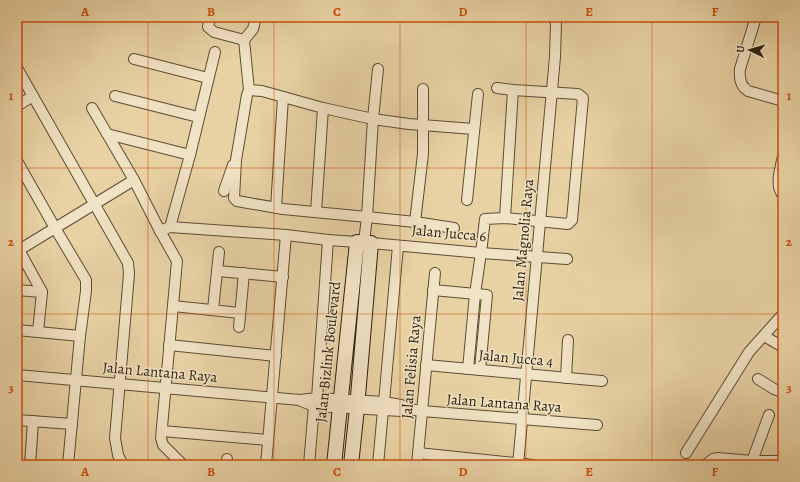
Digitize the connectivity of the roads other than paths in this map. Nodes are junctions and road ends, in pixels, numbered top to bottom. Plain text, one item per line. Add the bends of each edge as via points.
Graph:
1 (210, 17) edge
2 (256, 17) edge
3 (554, 17) edge
4 (756, 17) edge
5 (244, 40) junction
6 (215, 52) dead end
7 (134, 59) dead end
8 (17, 68) edge
9 (378, 69) dead end
10 (208, 78) junction
11 (496, 88) dead end
12 (423, 89) dead end
13 (249, 90) junction
14 (513, 90) junction
15 (551, 93) junction
16 (478, 94) dead end
17 (33, 96) junction
18 (115, 96) dead end
19 (283, 97) junction
20 (783, 101) edge
21 (17, 106) edge
22 (92, 108) dead end
23 (322, 108) junction
24 (198, 117) junction
25 (373, 119) junction
26 (424, 124) junction
27 (474, 129) junction
28 (107, 134) junction
29 (190, 155) junction
30 (783, 156) edge
31 (236, 160) junction
32 (17, 161) edge
33 (134, 180) junction
34 (224, 191) dead end
35 (783, 195) edge
36 (467, 200) dead end
37 (95, 205) junction
38 (276, 208) junction
39 (316, 212) junction
40 (367, 217) junction
41 (505, 218) junction
42 (539, 221) junction
43 (415, 222) junction
44 (55, 228) junction
45 (170, 228) junction
46 (454, 228) dead end
47 (160, 231) junction
48 (286, 235) junction
49 (328, 240) junction
50 (364, 242) junction
51 (398, 246) junction
52 (18, 249) edge
53 (220, 252) dead end
54 (481, 254) junction
55 (537, 257) junction
56 (567, 259) dead end
57 (17, 269) edge
58 (218, 271) junction
59 (435, 272) dead end
60 (244, 273) junction
61 (283, 277) junction
62 (17, 290) edge
63 (433, 290) junction
64 (42, 292) junction
65 (475, 294) junction
66 (173, 306) junction
67 (213, 310) junction
68 (240, 313) junction
69 (783, 314) edge
70 (239, 327) dead end
71 (17, 330) edge
72 (38, 332) junction
73 (80, 336) junction
74 (764, 336) junction
75 (568, 340) dead end
76 (169, 345) junction
77 (783, 346) edge
78 (276, 356) junction
79 (426, 365) junction
80 (468, 369) junction
81 (480, 370) junction
82 (526, 374) junction
83 (17, 375) edge
84 (566, 378) junction
85 (75, 380) junction
86 (758, 380) dead end
87 (602, 381) dead end
88 (120, 384) junction
89 (165, 388) junction
90 (783, 392) edge
91 (272, 397) junction
92 (315, 402) junction
93 (340, 403) junction
94 (358, 404) junction
95 (384, 406) junction
96 (422, 412) junction
97 (769, 415) dead end
98 (522, 418) junction
99 (17, 420) edge
100 (33, 421) junction
101 (72, 424) junction
102 (597, 425) dead end
103 (162, 431) junction
104 (268, 440) junction
105 (686, 453) dead end
106 (418, 454) junction
107 (782, 459) edge
108 (463, 461) edge
109 (752, 461) junction
110 (739, 462) edge
111 (518, 464) edge
112 (30, 465) edge
113 (68, 465) edge
114 (123, 465) edge
115 (183, 465) edge
116 (266, 465) edge
117 (309, 465) edge
118 (334, 465) edge
119 (351, 465) edge
120 (378, 465) edge
121 (418, 465) edge
122 (533, 465) edge
123 (705, 465) edge

1 - 5 street via 208,27 214,32
2 - 5 street via 253,29
3 - 15 street, Jalan Magnolia Raya via 556,23
4 - 20 street via 740,69 740,83 748,91
5 - 13 street
6 - 10 street
7 - 10 street
8 - 17 street
9 - 25 street
10 - 24 street
11 - 14 street
12 - 26 street
13 - 19 street
13 - 31 street
14 - 15 street
14 - 41 street
15 - 42 street, Jalan Magnolia Raya
15 - 42 street via 578,94 583,98 572,220 568,224
16 - 27 street
17 - 21 street
17 - 37 street
18 - 24 street
19 - 23 street
19 - 38 street
22 - 28 street
23 - 25 street
23 - 39 street
24 - 29 street
25 - 26 street
25 - 40 street
26 - 27 street
26 - 43 street
27 - 36 street
28 - 29 street
28 - 33 street
29 - 45 street
30 - 35 street via 778,184
31 - 34 street
31 - 38 street via 234,198 237,201
32 - 44 street
33 - 37 street
33 - 47 street
37 - 44 street
37 - 88 street via 128,263
38 - 39 street
39 - 40 street
40 - 43 street
40 - 50 street
41 - 42 street
41 - 54 street via 487,218 484,221
42 - 55 street, Jalan Magnolia Raya
43 - 46 street
44 - 52 street
44 - 73 street via 86,280
45 - 47 street
45 - 48 street, Jalan Jucca 6
47 - 66 street via 177,261
48 - 49 street, Jalan Jucca 6
48 - 61 street
49 - 50 street, Jalan Jucca 6
49 - 92 street
50 - 51 street, Jalan Jucca 6
50 - 93 street, Jalan Bizlink Boulevard
50 - 94 street
51 - 54 street, Jalan Jucca 6
51 - 95 street
52 - 57 street
52 - 64 street
53 - 58 street
54 - 55 street, Jalan Jucca 6
54 - 65 street
55 - 56 street, Jalan Jucca 6
55 - 82 street, Jalan Magnolia Raya
58 - 60 street
58 - 67 street
59 - 63 street, Jalan Felisia Raya
60 - 61 street
60 - 68 street
61 - 78 street
62 - 64 street
63 - 65 street
63 - 79 street, Jalan Felisia Raya
64 - 72 street
65 - 80 street
65 - 81 street via 487,295
66 - 67 street
66 - 76 street
67 - 68 street
68 - 70 street
69 - 74 street
71 - 72 street
72 - 73 street
73 - 85 street
74 - 77 street
74 - 105 street via 750,352
75 - 84 street
76 - 78 street
76 - 89 street
78 - 91 street
79 - 80 street, Jalan Jucca 4
79 - 96 street, Jalan Felisia Raya
80 - 81 street, Jalan Jucca 4
81 - 82 street, Jalan Jucca 4
82 - 84 street, Jalan Jucca 4
82 - 98 street, Jalan Magnolia Raya
83 - 85 street, Jalan Lantana Raya
84 - 87 street, Jalan Jucca 4
85 - 88 street, Jalan Lantana Raya
85 - 101 street
86 - 90 street
88 - 89 street, Jalan Lantana Raya
88 - 114 street via 115,438
89 - 91 street, Jalan Lantana Raya
89 - 103 street
91 - 92 street, Jalan Lantana Raya
91 - 104 street
92 - 93 street, Jalan Lantana Raya
92 - 117 street
93 - 94 street, Jalan Lantana Raya
93 - 118 street, Jalan Bizlink Boulevard
94 - 95 street, Jalan Lantana Raya
94 - 119 street
95 - 96 street, Jalan Lantana Raya via 401,405
95 - 120 street
96 - 98 street, Jalan Lantana Raya
96 - 106 street, Jalan Felisia Raya
97 - 109 street
98 - 102 street, Jalan Lantana Raya
98 - 111 street, Jalan Magnolia Raya
99 - 100 street
100 - 101 street
100 - 112 street
101 - 113 street
103 - 104 street
103 - 115 street via 163,445
104 - 116 street
106 - 108 street
106 - 121 street, Jalan Felisia Raya
107 - 109 street
108 - 111 street
109 - 110 street
110 - 123 street via 712,459
111 - 122 street

